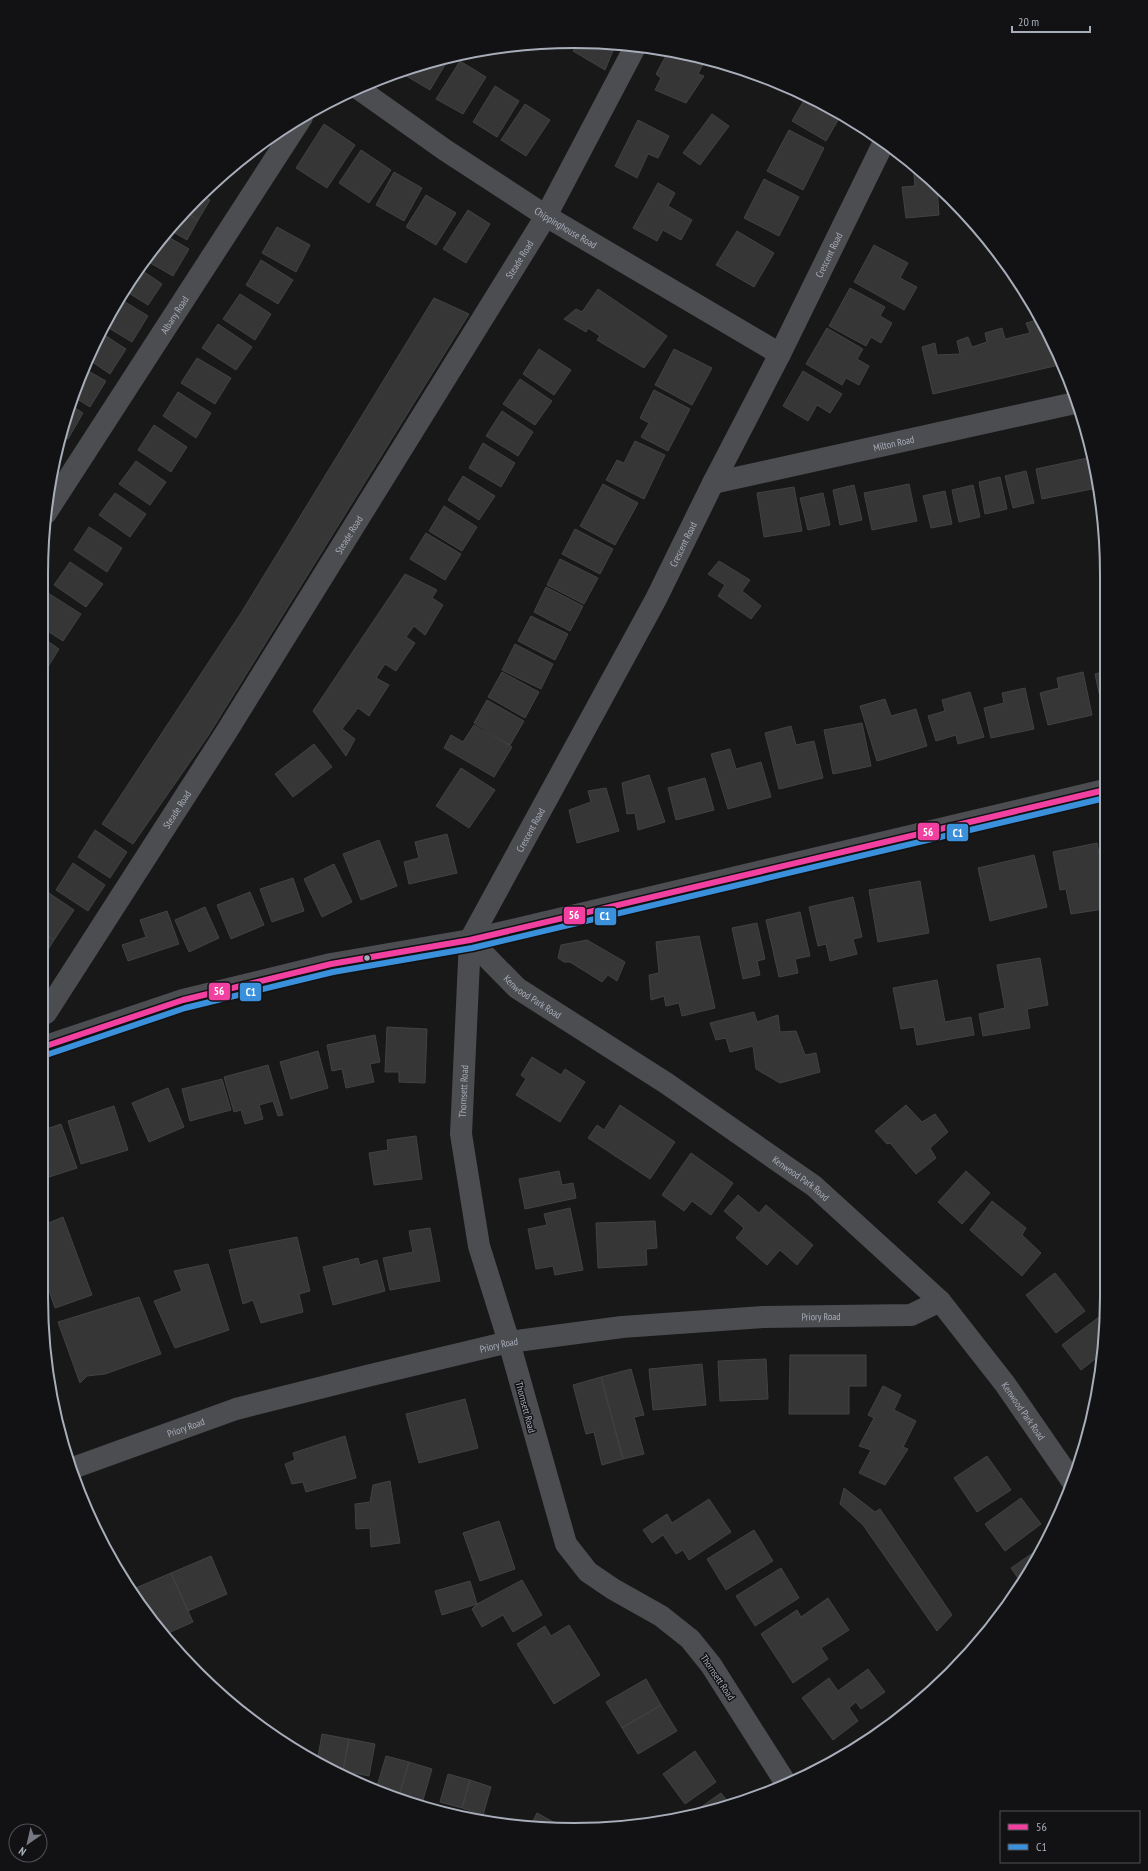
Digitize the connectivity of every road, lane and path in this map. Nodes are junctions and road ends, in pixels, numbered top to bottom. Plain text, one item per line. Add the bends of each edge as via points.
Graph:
1 (632, 52) edge
2 (363, 92) edge
3 (294, 129) edge
4 (881, 148) edge
5 (546, 216) junction
6 (780, 354) junction
7 (1072, 404) edge
8 (713, 483) junction
9 (54, 501) edge
10 (1100, 791) edge
11 (470, 940) junction
12 (48, 1010) edge
13 (48, 1045) edge
14 (940, 1302) junction
15 (508, 1342) junction
16 (76, 1467) edge
17 (1068, 1476) edge
18 (783, 1779) edge

1 - 5 street, Steade Road
2 - 5 street, Chippinghouse Road via 445,150
3 - 9 street, Albany Road
4 - 6 street, Crescent Road
5 - 6 street, Chippinghouse Road
5 - 12 street, Steade Road via 227,731
6 - 8 street, Crescent Road
7 - 8 street, Milton Road
8 - 11 street, Crescent Road via 656,599
10 - 11 street
11 - 13 street via 331,964 183,1000
11 - 14 street, Kenwood Park Road via 517,988 666,1083 814,1186
11 - 15 street, Thornsett Road via 461,1134 479,1246
14 - 15 street, Priory Road via 911,1315 763,1317 622,1327
14 - 17 street, Kenwood Park Road via 1005,1384
15 - 16 street, Priory Road via 236,1409
15 - 18 street, Thornsett Road via 566,1544 588,1572 661,1616 690,1640 711,1665

